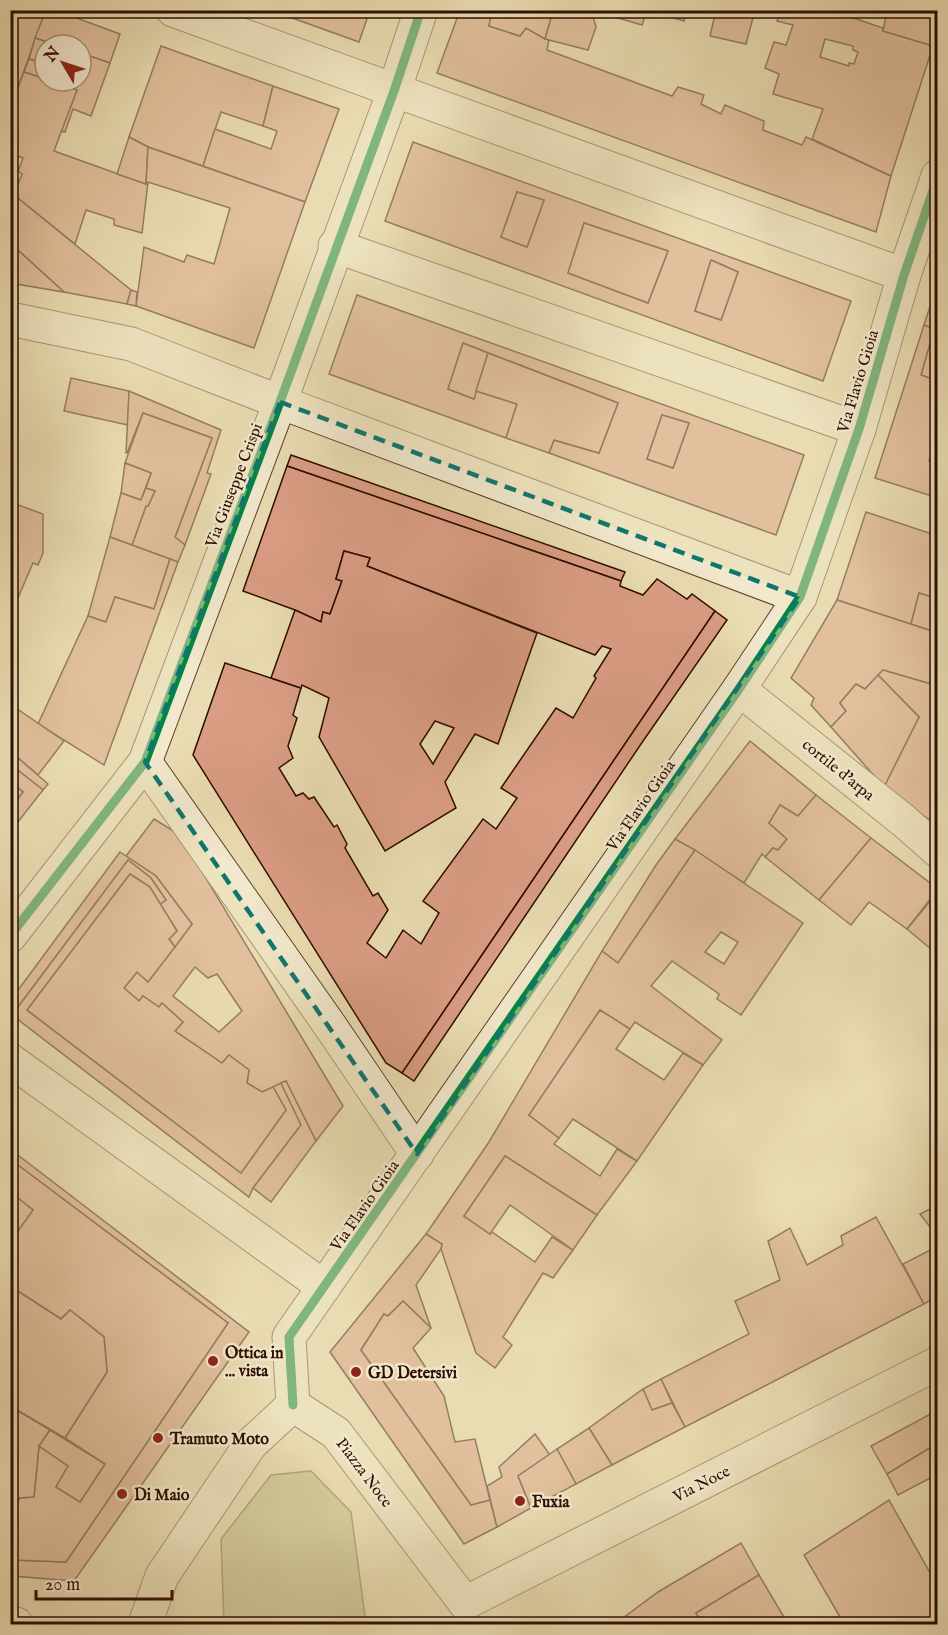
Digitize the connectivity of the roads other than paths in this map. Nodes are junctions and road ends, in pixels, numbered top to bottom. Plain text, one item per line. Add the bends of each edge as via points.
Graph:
1 (173, 10) edge
2 (421, 10) edge
3 (394, 91) junction
4 (938, 176) edge
5 (335, 246) junction
6 (904, 275) junction
7 (10, 319) edge
8 (280, 402) junction
9 (859, 429) junction
10 (800, 597) junction
11 (739, 689) junction
12 (145, 762) junction
13 (938, 851) edge
14 (10, 936) edge
15 (10, 1060) edge
16 (417, 1154) junction
17 (324, 1287) junction
18 (938, 1363) edge
19 (293, 1405) junction
20 (462, 1614) edge
21 (10, 1624) edge
22 (16, 1624) edge
23 (145, 1624) edge

1 - 3 street
2 - 3 street, Via Giuseppe Crispi
3 - 5 street, Via Giuseppe Crispi
3 - 6 street
4 - 6 street, Via Flavio Gioia
5 - 8 street, Via Giuseppe Crispi
5 - 9 street
6 - 9 street, Via Flavio Gioia
7 - 8 street via 131,344
8 - 10 street
8 - 12 street, Via Giuseppe Crispi
9 - 10 street, Via Flavio Gioia
10 - 11 street, Via Flavio Gioia
11 - 13 street, cortile d'arpa
11 - 16 street, Via Flavio Gioia
12 - 14 street, Via Giuseppe Crispi
12 - 16 street
15 - 17 street
16 - 17 street, Via Flavio Gioia
17 - 19 street, Via Flavio Gioia via 289,1337
18 - 20 street, Via Noce
19 - 20 street, Piazza Noce via 336,1434
19 - 23 street via 250,1445 162,1576
21 - 22 street

